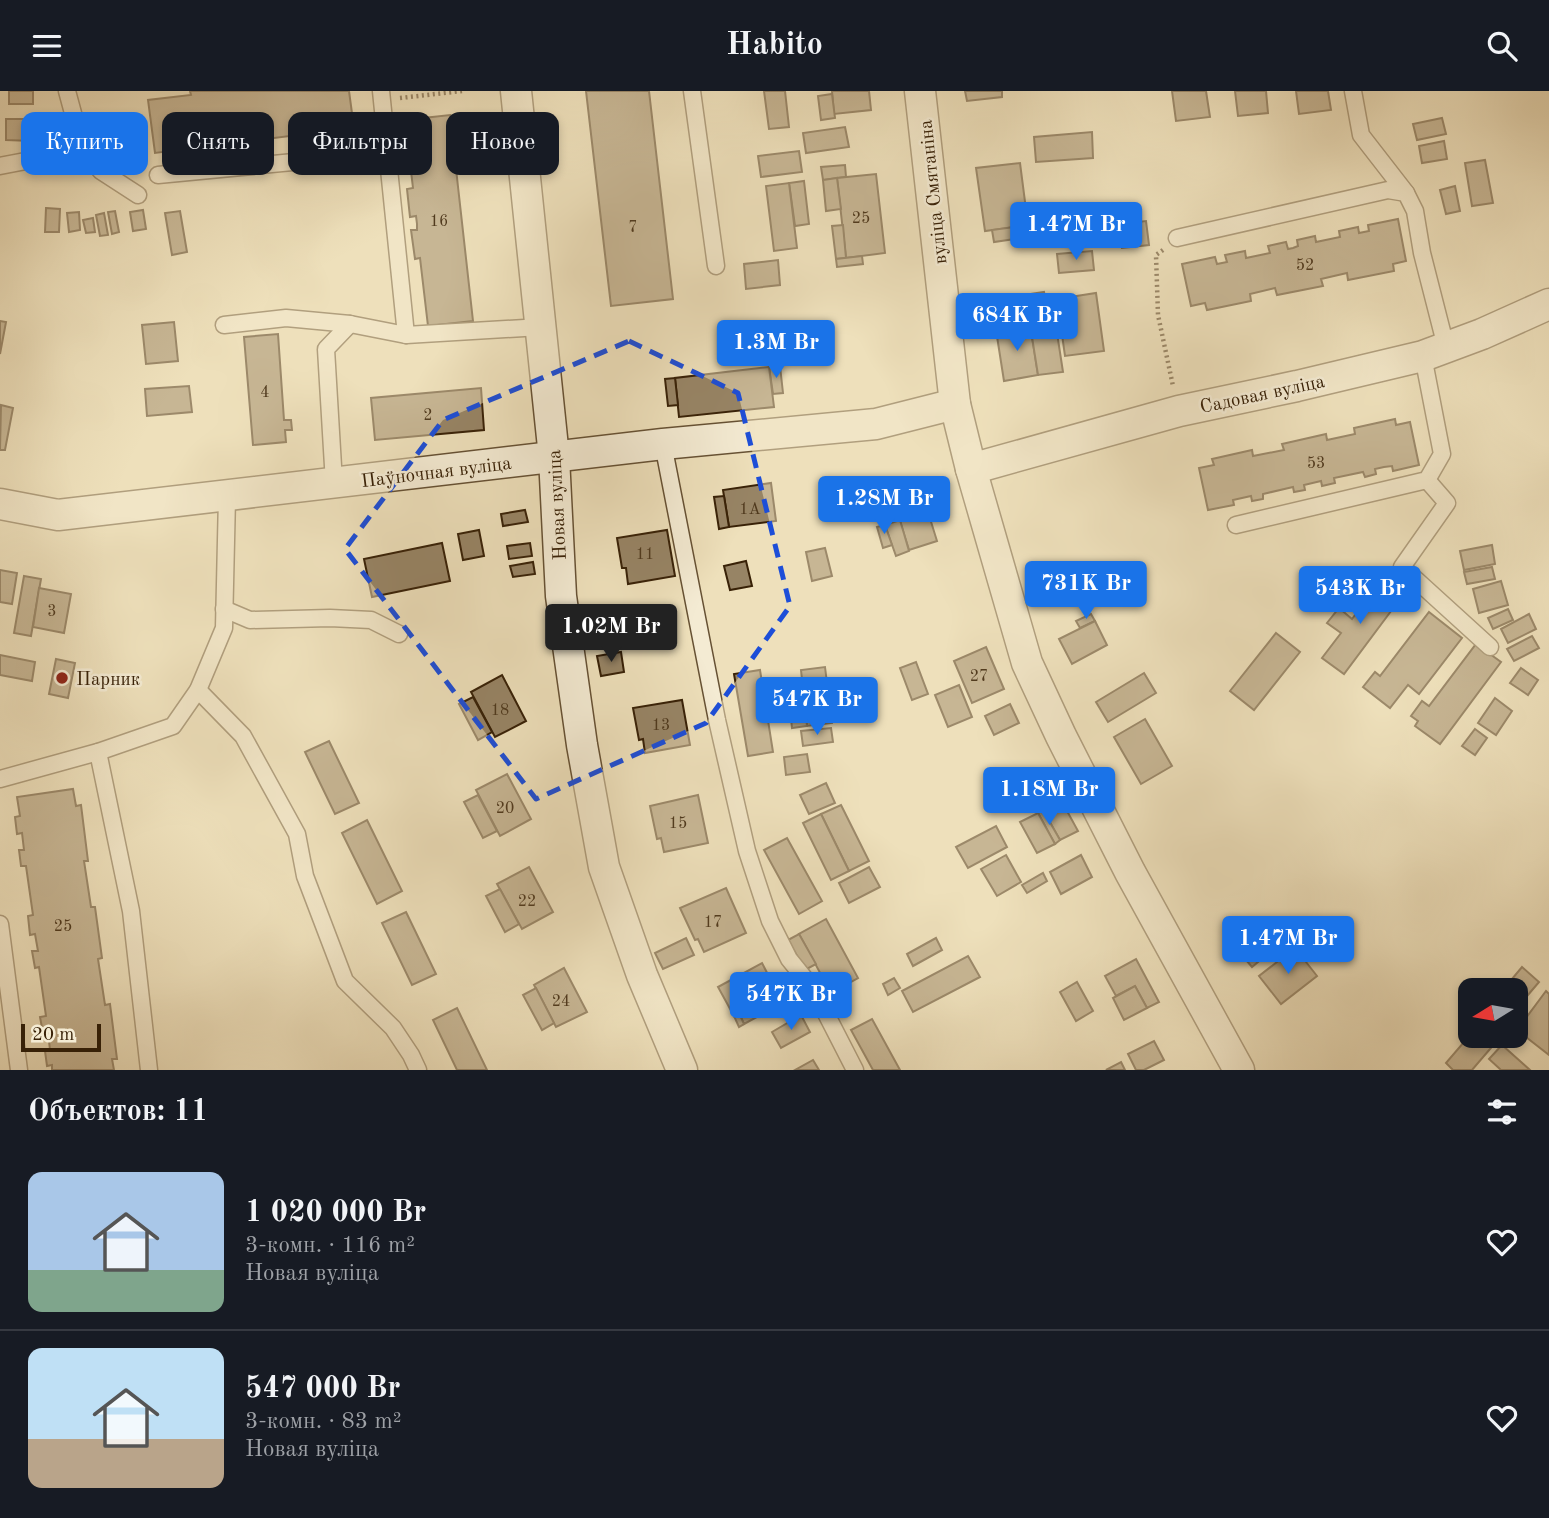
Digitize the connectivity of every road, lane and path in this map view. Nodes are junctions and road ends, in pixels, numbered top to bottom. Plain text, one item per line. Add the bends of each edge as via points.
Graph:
1 (67, 91) edge
2 (462, 91) edge
3 (516, 91) edge
4 (692, 91) edge
5 (920, 91) edge
6 (1353, 91) edge
7 (381, 95) edge
8 (73, 112) edge
9 (21, 162) edge
10 (288, 163) edge
11 (0, 166) edge
12 (107, 175) edge
13 (158, 175) dead end
14 (389, 175) edge
15 (1406, 193) junction
16 (138, 195) dead end
17 (1177, 238) joint
18 (716, 266) dead end
19 (1549, 305) edge
20 (350, 324) junction
21 (224, 325) dead end
22 (541, 327) junction
23 (406, 335) junction
24 (1434, 351) junction
25 (955, 404) junction
26 (1180, 411) junction
27 (663, 444) junction
28 (554, 457) junction
29 (971, 469) junction
30 (1427, 479) junction
31 (334, 483) junction
32 (227, 497) junction
33 (0, 504) edge
34 (1236, 525) dead end
35 (224, 609) junction
36 (399, 634) dead end
37 (1490, 647) dead end
38 (198, 690) junction
39 (98, 752) junction
40 (0, 779) edge
41 (0, 924) edge
42 (19, 1070) edge
43 (149, 1070) edge
44 (418, 1070) edge
45 (682, 1070) edge
46 (855, 1070) edge
47 (1239, 1070) edge

1 - 8 lane
2 - 7 path
3 - 22 street, Новая вуліца
4 - 18 lane
5 - 25 street, вуліца Смятаніна
6 - 15 lane via 1361,135
9 - 11 lane
10 - 13 lane
12 - 16 lane
14 - 23 lane
15 - 17 lane via 1388,190
15 - 24 lane via 1415,211
17 - 26 path via 1156,255 1156,276 1158,315
19 - 24 street, Садовая вуліца
20 - 21 lane via 286,318
20 - 23 lane
20 - 31 lane via 326,349
22 - 23 lane
22 - 28 street, Новая вуліца
24 - 26 street, Садовая вуліца
24 - 30 lane via 1443,454
25 - 27 street, Паўночная вуліца via 876,423
25 - 29 street, вуліца Смятаніна
26 - 29 street, Садовая вуліца
27 - 28 street, Паўночная вуліца
27 - 46 lane via 747,851 770,921 789,959 814,990
28 - 31 street, Паўночная вуліца
28 - 45 street, Новая вуліца via 561,596 604,867
29 - 47 street, вуліца Смятаніна via 1027,663 1130,872
30 - 34 lane
30 - 37 lane via 1447,503 1402,567
31 - 32 street, Паўночная вуліца
32 - 33 street, Паўночная вуліца via 58,515
32 - 35 lane
35 - 36 lane via 250,620 371,620
35 - 38 lane via 224,628
38 - 39 lane via 173,726
38 - 44 lane via 243,736 297,834 305,876 345,981 393,1028
39 - 40 lane
39 - 43 lane via 131,911
41 - 42 lane

